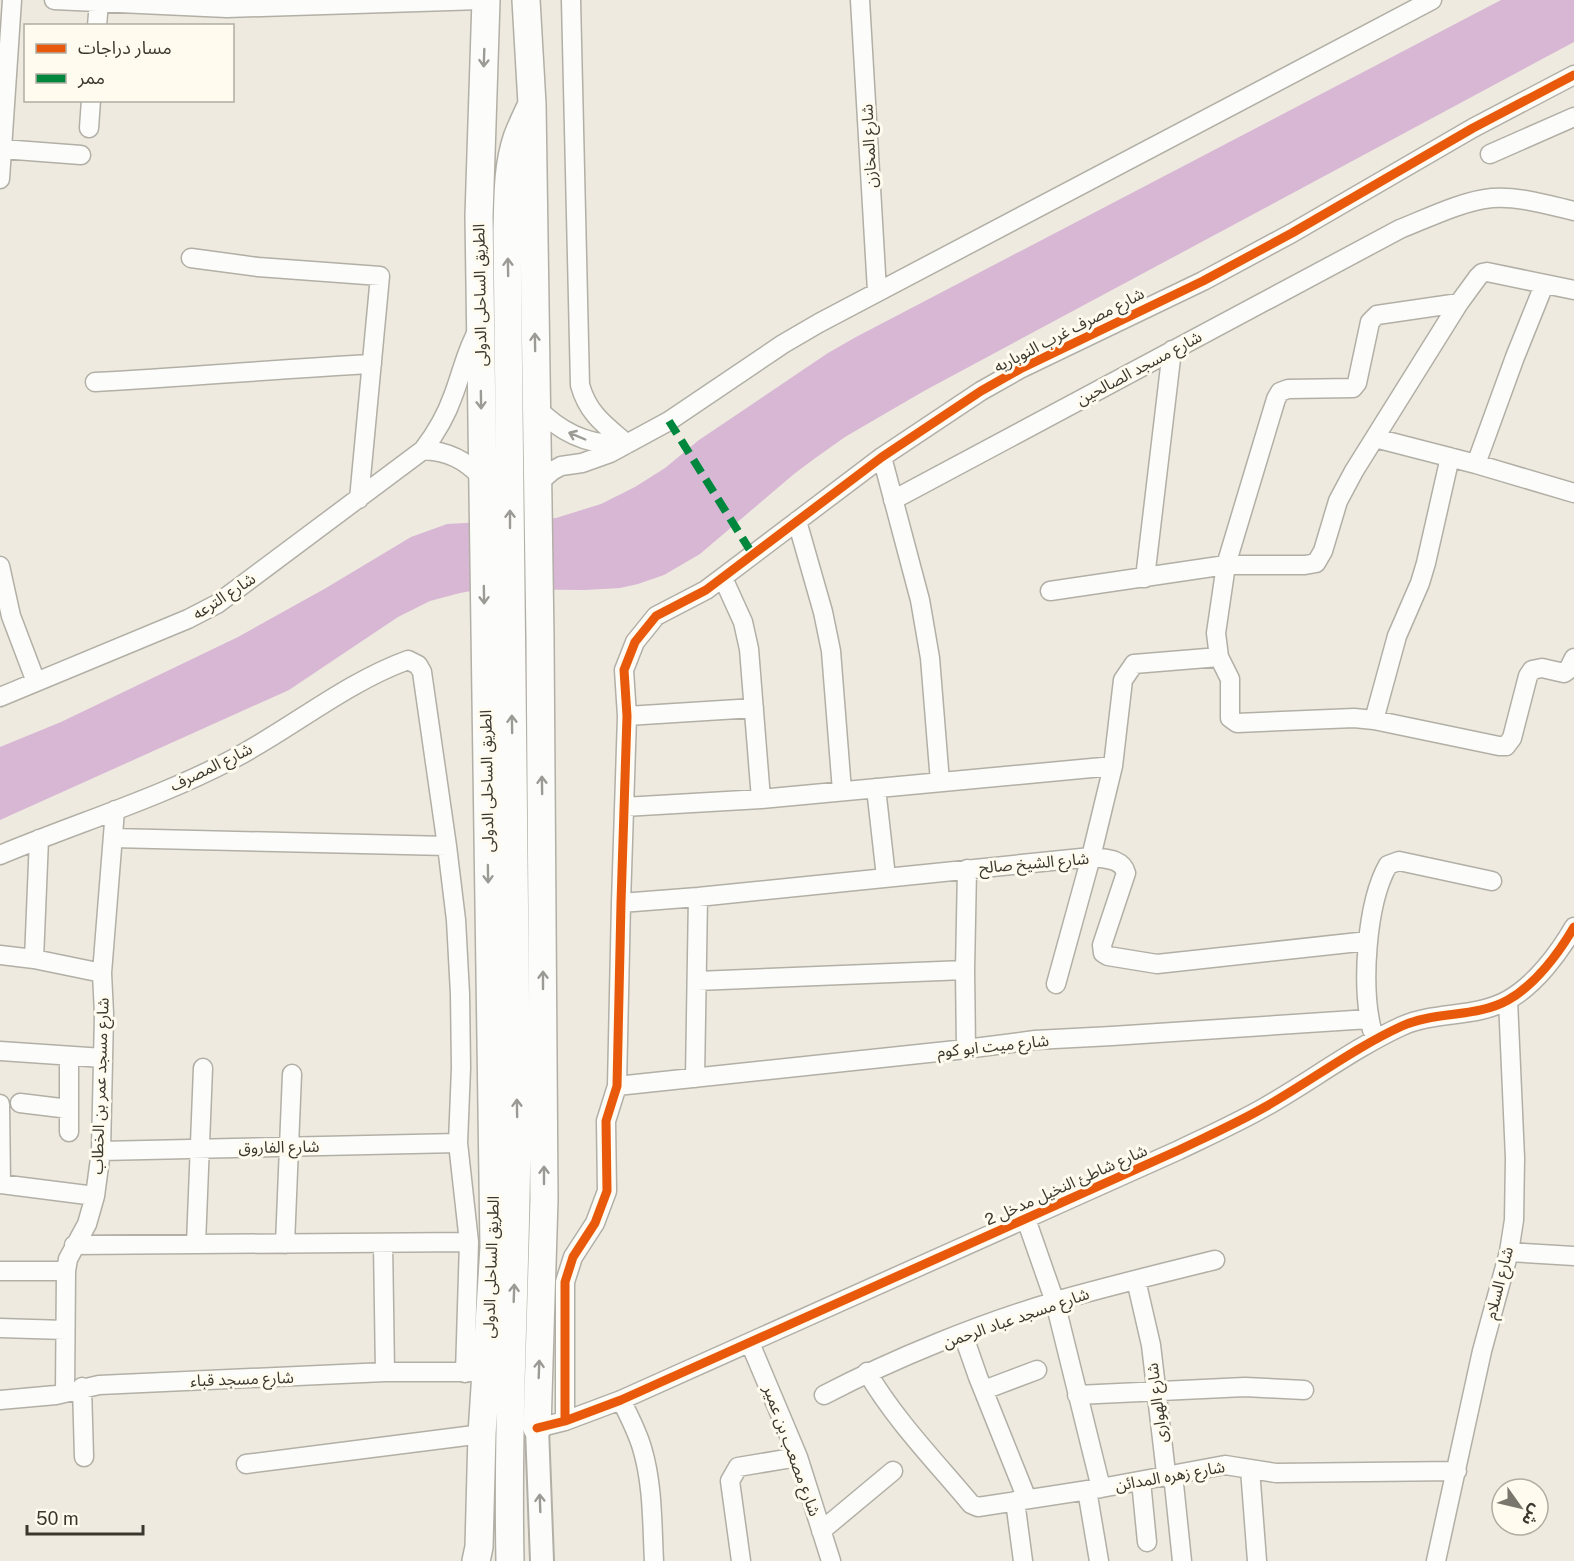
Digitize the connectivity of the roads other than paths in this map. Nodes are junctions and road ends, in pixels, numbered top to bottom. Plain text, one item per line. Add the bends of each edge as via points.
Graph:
1 (12, 0) edge
2 (54, 0) edge
3 (481, 0) edge
4 (486, 0) edge
5 (526, 0) edge
6 (571, 0) edge
7 (860, 0) edge
8 (1431, 0) edge
9 (437, 1) edge
10 (99, 2) junction
11 (205, 4) edge
12 (97, 24) edge
13 (1574, 75) edge
14 (91, 102) edge
15 (532, 104) junction
16 (1574, 117) edge
17 (89, 128) dead end
18 (2, 149) junction
19 (1490, 154) dead end
20 (81, 155) dead end
21 (0, 179) edge
22 (1574, 211) edge
23 (191, 258) dead end
24 (1544, 285) junction
25 (1574, 290) edge
26 (877, 291) junction
27 (1459, 303) junction
28 (480, 327) junction
29 (1172, 350) junction
30 (372, 364) junction
31 (95, 382) dead end
32 (536, 406) junction
33 (1375, 438) junction
34 (627, 444) junction
35 (423, 450) junction
36 (882, 457) junction
37 (1450, 458) junction
38 (1476, 464) junction
39 (482, 478) junction
40 (537, 484) junction
41 (1574, 493) edge
42 (359, 499) junction
43 (893, 500) junction
44 (797, 520) junction
45 (1226, 565) junction
46 (0, 566) edge
47 (723, 578) junction
48 (1146, 578) junction
49 (1050, 591) dead end
50 (1219, 657) junction
51 (1574, 658) edge
52 (36, 682) junction
53 (0, 697) edge
54 (754, 708) junction
55 (627, 716) junction
56 (1374, 720) junction
57 (1113, 766) junction
58 (940, 782) junction
59 (876, 788) junction
60 (842, 791) junction
61 (761, 799) junction
62 (624, 807) junction
63 (115, 810) junction
64 (113, 838) junction
65 (39, 839) junction
66 (447, 846) junction
67 (0, 855) edge
68 (1092, 857) junction
69 (967, 869) junction
70 (886, 877) junction
71 (1492, 881) dead end
72 (698, 897) junction
73 (621, 903) junction
74 (1574, 927) edge
75 (1368, 940) junction
76 (0, 955) edge
77 (34, 959) junction
78 (965, 970) junction
79 (102, 973) junction
80 (697, 981) junction
81 (1056, 984) dead end
82 (1508, 1000) junction
83 (1369, 1019) junction
84 (1375, 1040) junction
85 (966, 1049) junction
86 (0, 1051) edge
87 (69, 1056) junction
88 (103, 1058) junction
89 (203, 1068) dead end
90 (292, 1074) dead end
91 (695, 1078) junction
92 (617, 1086) junction
93 (20, 1103) dead end
94 (0, 1104) edge
95 (69, 1109) junction
96 (69, 1132) dead end
97 (458, 1143) junction
98 (289, 1147) junction
99 (200, 1149) junction
100 (101, 1151) junction
101 (1, 1184) edge
102 (94, 1196) junction
103 (1026, 1219) junction
104 (469, 1242) junction
105 (383, 1243) junction
106 (196, 1244) junction
107 (285, 1244) junction
108 (75, 1245) junction
109 (1509, 1252) junction
110 (1574, 1256) edge
111 (1215, 1260) dead end
112 (0, 1271) edge
113 (66, 1271) junction
114 (1136, 1280) junction
115 (1055, 1302) junction
116 (0, 1328) edge
117 (65, 1330) junction
118 (963, 1334) junction
119 (750, 1343) junction
120 (1037, 1370) dead end
121 (385, 1372) junction
122 (475, 1372) junction
123 (867, 1372) junction
124 (74, 1390) junction
125 (984, 1390) junction
126 (1156, 1390) junction
127 (1304, 1390) dead end
128 (824, 1395) dead end
129 (1077, 1395) junction
130 (0, 1400) edge
131 (621, 1401) junction
132 (565, 1421) junction
133 (537, 1428) junction
134 (482, 1434) junction
135 (84, 1457) dead end
136 (798, 1457) junction
137 (509, 1459) junction
138 (246, 1464) dead end
139 (1250, 1469) junction
140 (893, 1471) dead end
141 (1457, 1471) junction
142 (1168, 1476) junction
143 (1141, 1481) junction
144 (1094, 1489) junction
145 (1021, 1500) junction
146 (821, 1530) junction
147 (1147, 1542) dead end
148 (476, 1561) edge
149 (490, 1561) edge
150 (510, 1561) edge
151 (542, 1561) edge
152 (654, 1561) edge
153 (741, 1561) edge
154 (831, 1561) edge
155 (1023, 1561) edge
156 (1099, 1561) edge
157 (1182, 1561) edge
158 (1257, 1561) edge
159 (1436, 1561) edge

1 - 18 street
2 - 10 street
3 - 9 street
4 -> 28 highway, الطريق الساحلى الدولى via 479,216
5 - 15 highway
6 - 34 street via 580,385 592,413
7 - 26 street, شارع المخازن
8 - 26 street
9 - 11 street
10 - 11 street
10 - 12 street
13 - 36 street, شارع مصرف غرب النوباريه via 1473,128 1292,233 1020,369
14 - 17 street
32 -> 15 highway
137 -> 15 highway via 517,1132 507,231 509,178 517,138
16 - 19 street
18 - 20 street
18 - 21 street
22 - 29 street, شارع مسجد الصالحين via 1531,201 1492,198 1441,213 1386,236
23 - 30 street via 379,275
24 - 25 street
24 - 27 street via 1482,273
24 - 38 street
26 - 34 street via 792,339 669,421
27 - 33 street
27 - 45 street via 1373,317 1358,383 1353,388 1280,392
28 - 35 street, شارع الترعه via 448,409
28 -> 39 highway, الطريق الساحلى الدولى
29 - 43 street, شارع مسجد الصالحين
29 - 48 street
30 - 31 street
30 - 42 street
34 -> 32 street via 599,443 571,434
32 - 40 highway
33 - 37 street
33 - 45 street via 1338,501 1319,560 1305,565
34 - 40 street via 596,459 561,466
35 - 39 street via 456,457
35 - 42 street, شارع الترعه
36 - 43 street
36 - 44 street, شارع مصرف غرب النوباريه
37 - 38 street
37 - 56 street via 1426,563 1397,636
38 - 41 street
39 -> 122 highway, الطريق الساحلى الدولى via 494,1206 492,1289
133 -> 40 highway via 544,1199
42 - 52 street, شارع الترعه via 202,612
43 - 58 street via 920,600 930,658
44 - 47 street, شارع مصرف غرب النوباريه
44 - 60 street via 831,651
45 - 48 street
45 - 50 street via 1216,633
46 - 52 street via 11,616
47 - 54 street via 743,622
47 - 55 street, شارع مصرف غرب النوباريه via 656,616 635,642 624,670
48 - 49 street
50 - 56 street via 1230,679 1230,718 1237,723
50 - 57 street via 1141,663 1129,669 1123,680
51 - 56 street via 1564,673 1538,667 1530,672 1512,738 1506,746
52 - 53 street, شارع الترعه
54 - 55 street
54 - 61 street
55 - 62 street
57 - 58 street
57 - 68 street
58 - 59 street
59 - 60 street
59 - 70 street
60 - 61 street
61 - 62 street
62 - 73 street
63 - 64 street, شارع مسجد عمر بن الخطاب
63 - 65 street, شارع المصرف
63 - 66 street, شارع المصرف via 233,759 346,691 408,660 418,664 422,672
64 - 66 street
64 - 79 street, شارع مسجد عمر بن الخطاب
65 - 67 street, شارع المصرف
65 - 77 street
66 - 97 street via 460,994
68 - 69 street, شارع الشيخ صالح
68 - 75 street, شارع الشيخ صالح via 1119,862 1126,873 1102,948 1108,956 1157,964
68 - 81 street
69 - 70 street, شارع الشيخ صالح
69 - 78 street
70 - 72 street, شارع الشيخ صالح
71 - 75 street via 1399,861 1391,863 1385,869 1374,903
72 - 73 street, شارع الشيخ صالح
72 - 80 street
73 - 92 street
74 - 82 street, شارع شاطئ النخيل مدخل 2 via 1539,974
75 - 83 street
76 - 77 street
77 - 79 street
78 - 80 street
78 - 85 street
79 - 88 street, شارع مسجد عمر بن الخطاب
80 - 91 street
82 - 84 street, شارع شاطئ النخيل مدخل 2 via 1490,1008 1429,1017
82 - 109 street, شارع السلام via 1516,1194
83 - 84 street
83 - 85 street, شارع ميت ابو كوم via 1035,1040
84 - 103 street, شارع شاطئ النخيل مدخل 2 via 1228,1126
85 - 91 street, شارع ميت ابو كوم
86 - 87 street
87 - 88 street
87 - 95 street
88 - 100 street, شارع مسجد عمر بن الخطاب
89 - 99 street
90 - 98 street
91 - 92 street, شارع ميت ابو كوم
92 - 132 street via 606,1121 607,1191 595,1223 573,1257 565,1282
93 - 95 street
94 - 101 street
95 - 96 street
97 - 98 street, شارع الفاروق
97 - 104 street
98 - 99 street, شارع الفاروق
98 - 107 street
99 - 100 street, شارع الفاروق
99 - 106 street
100 - 102 street, شارع مسجد عمر بن الخطاب
101 - 102 street
102 - 108 street, شارع مسجد عمر بن الخطاب via 87,1224
103 - 115 street
103 - 119 street, شارع شاطئ النخيل مدخل 2
104 - 105 street
104 - 122 street
105 - 107 street
105 - 121 street
106 - 107 street
106 - 108 street
108 - 113 street, شارع مسجد عمر بن الخطاب
109 - 110 street
109 - 141 street, شارع السلام via 1482,1351
111 - 114 street, شارع مسجد عباد الرحمن
112 - 113 street
113 - 117 street, شارع مسجد عمر بن الخطاب
114 - 115 street, شارع مسجد عباد الرحمن
114 - 126 street, شارع الهوارى
115 - 118 street, شارع مسجد عباد الرحمن
115 - 129 street
116 - 117 street
117 - 124 street, شارع مسجد عمر بن الخطاب
118 - 123 street, شارع مسجد عباد الرحمن
118 - 125 street
119 - 131 street, شارع شاطئ النخيل مدخل 2
119 - 136 street, شارع مصعب بن عمير
120 - 125 street
121 - 122 street, شارع مسجد قباء
121 - 124 street, شارع مسجد قباء via 99,1385
122 - 134 highway, الطريق الساحلى الدولى
123 - 128 street, شارع مسجد عباد الرحمن
123 - 145 street, شارع زهره المدائن via 972,1504 978,1507
124 - 130 street, شارع مسجد قباء
124 - 135 street, شارع مسجد عمر بن الخطاب
125 - 145 street
126 - 127 street
126 - 129 street
126 - 142 street, شارع الهوارى
129 - 144 street
131 - 132 street, شارع شاطئ النخيل مدخل 2
131 - 152 street via 639,1440 648,1474
132 - 133 street, شارع شاطئ النخيل مدخل 2
151 -> 133 main road
134 - 138 street
134 - 148 highway, الطريق الساحلى الدولى
136 - 146 street, شارع مصعب بن عمير
136 - 153 street via 738,1467 733,1473 730,1481
137 - 149 highway via 495,1501
137 - 150 highway
139 - 141 street, شارع زهره المدائن via 1276,1473
139 - 142 street, شارع زهره المدائن via 1213,1466
139 - 158 street
140 - 146 street
141 - 159 street, شارع السلام
142 - 143 street, شارع زهره المدائن
142 - 157 street, شارع الهوارى via 1174,1484
143 - 144 street, شارع زهره المدائن
143 - 147 street
144 - 145 street, شارع زهره المدائن
144 - 156 street
145 - 155 street
146 - 154 street, شارع مصعب بن عمير

